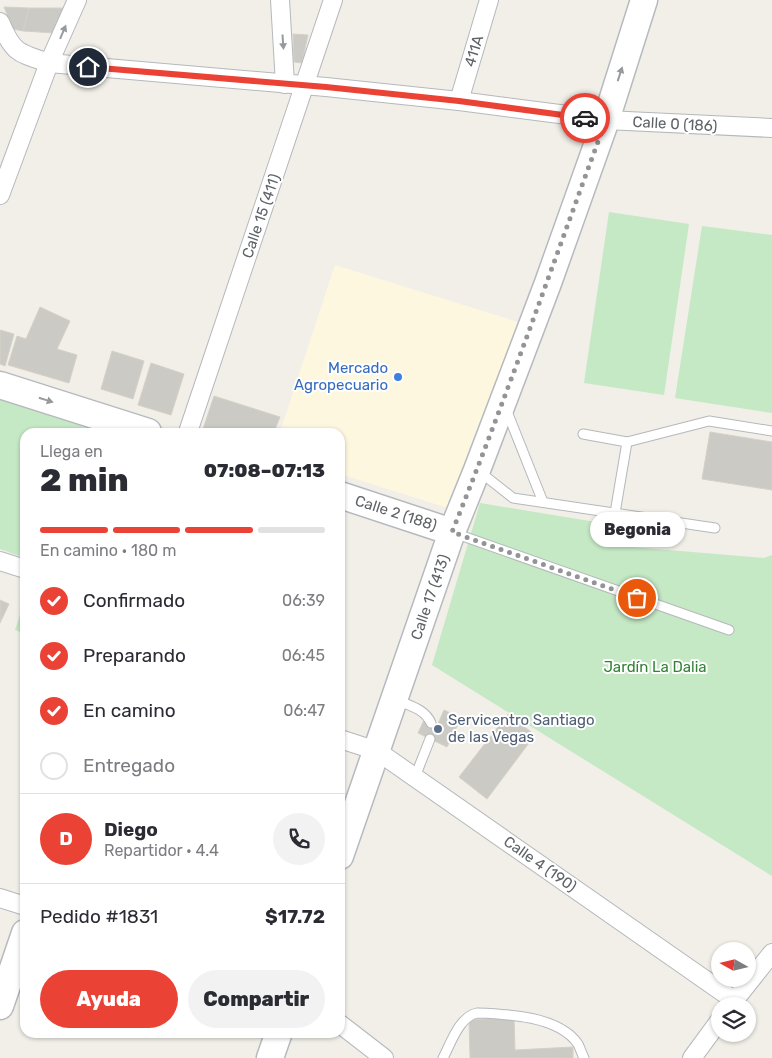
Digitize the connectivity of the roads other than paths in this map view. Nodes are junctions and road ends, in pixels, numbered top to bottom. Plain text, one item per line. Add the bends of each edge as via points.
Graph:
1 (76, 0) edge
2 (280, 0) edge
3 (333, 0) edge
4 (489, 0) edge
5 (644, 0) edge
6 (0, 22) edge
7 (49, 64) junction
8 (285, 84) junction
9 (305, 85) junction
10 (459, 101) junction
11 (606, 120) junction
12 (772, 128) edge
13 (0, 195) edge
14 (0, 385) edge
15 (503, 402) junction
16 (135, 428) edge
17 (189, 428) edge
18 (772, 431) edge
19 (583, 434) dead end
20 (627, 442) junction
21 (477, 470) junction
22 (345, 497) edge
23 (543, 502) junction
24 (615, 513) junction
25 (715, 528) dead end
26 (452, 532) junction
27 (0, 561) edge
28 (20, 567) edge
29 (729, 630) dead end
30 (394, 699) junction
31 (431, 723) dead end
32 (430, 739) dead end
33 (345, 740) edge
34 (377, 750) junction
35 (415, 777) junction
36 (345, 842) edge
37 (0, 898) edge
38 (20, 904) edge
39 (20, 948) edge
40 (772, 953) edge
41 (724, 997) edge
42 (737, 997) edge
43 (0, 1006) edge
44 (345, 1028) edge
45 (711, 1032) edge
46 (277, 1038) edge
47 (270, 1058) edge
48 (384, 1058) edge
49 (443, 1058) edge
50 (584, 1058) edge
51 (692, 1058) edge

7 -> 1 street
2 -> 8 street
3 - 9 street, Calle 15 (411)
4 - 10 street, 411A
11 -> 5 main road, Calle 17 (413)
6 - 7 street, Calle 0 (186) via 8,41 21,54
7 - 8 street, Calle 0 (186)
7 - 13 street
8 - 9 street, Calle 0 (186)
9 - 10 street, Calle 0 (186)
9 - 17 street, Calle 15 (411)
10 - 11 street, Calle 0 (186)
11 - 12 street, Calle 0 (186)
11 - 15 main road, Calle 17 (413)
14 -> 16 main road
15 - 21 main road, Calle 17 (413)
15 - 23 lane
18 - 20 lane via 709,421
19 - 20 lane
20 - 24 lane
21 - 23 lane via 513,498
21 - 26 main road, Calle 17 (413)
22 - 26 main road, Calle 2 (188)
23 - 24 lane
24 - 25 lane
26 - 29 lane
26 - 30 main road, Calle 17 (413)
27 - 28 street
30 - 31 lane via 422,711
30 - 34 main road, Calle 17 (413)
32 - 35 lane
33 - 34 street, Calle 4 (190)
34 - 35 street, Calle 4 (190)
34 - 36 main road, Calle 17 (413)
35 - 41 street, Calle 4 (190)
37 - 38 street
39 - 43 main road
40 - 42 street
44 - 48 street
45 - 51 street
46 - 47 main road
49 - 50 lane via 464,1020 477,1013 530,1017 549,1023 578,1043

